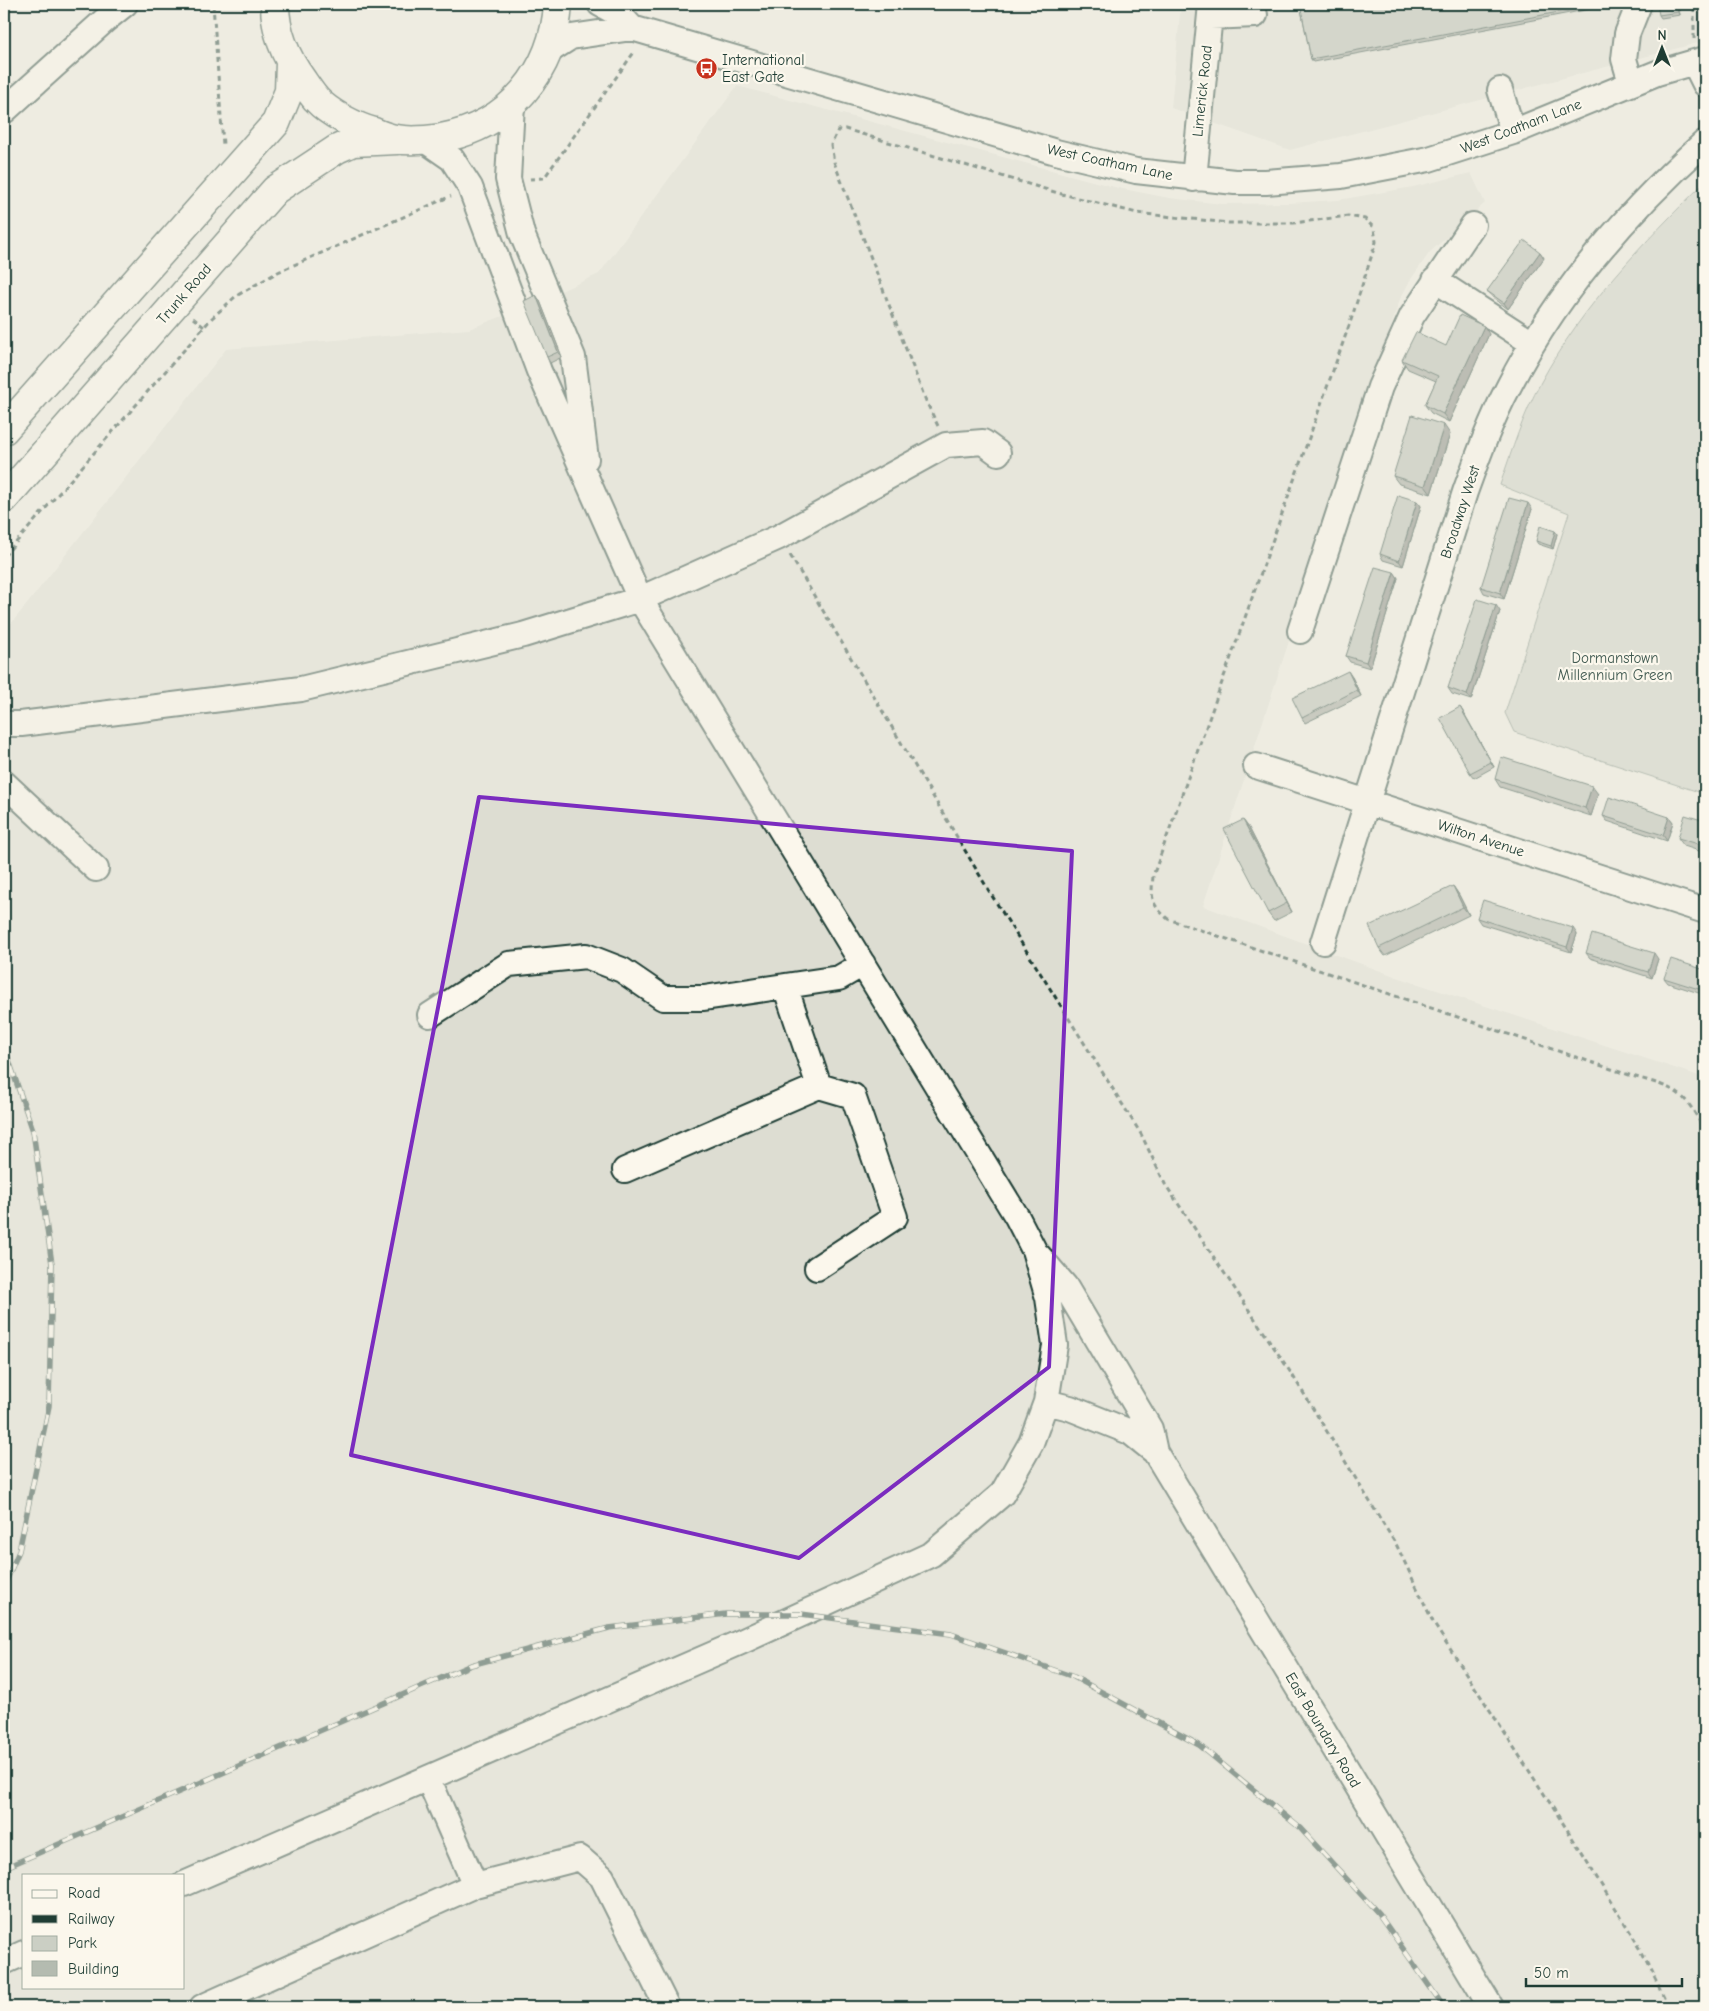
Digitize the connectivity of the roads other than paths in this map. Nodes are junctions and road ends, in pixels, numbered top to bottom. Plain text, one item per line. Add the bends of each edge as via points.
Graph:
1 (125, 4) edge
2 (275, 4) edge
3 (558, 4) edge
4 (600, 4) edge
5 (1639, 4) edge
6 (1210, 11) edge
7 (1255, 15) dead end
8 (640, 30) junction
9 (549, 51) junction
10 (1699, 61) edge
11 (290, 64) junction
12 (1631, 83) junction
13 (1705, 84) edge
14 (1500, 90) dead end
15 (512, 104) junction
16 (4, 111) edge
17 (1514, 132) junction
18 (397, 140) junction
19 (426, 141) junction
20 (1705, 142) edge
21 (1194, 179) junction
22 (1473, 225) dead end
23 (1435, 280) junction
24 (1532, 343) junction
25 (4, 430) edge
26 (998, 453) dead end
27 (590, 482) junction
28 (4, 499) edge
29 (640, 598) junction
30 (1300, 631) dead end
31 (5, 726) edge
32 (1256, 766) dead end
33 (4, 783) edge
34 (1368, 801) junction
35 (96, 869) dead end
36 (1705, 911) edge
37 (1323, 942) dead end
38 (863, 964) junction
39 (785, 986) junction
40 (430, 1016) dead end
41 (819, 1086) junction
42 (625, 1170) dead end
43 (1034, 1250) junction
44 (817, 1268) dead end
45 (1046, 1402) junction
46 (1155, 1452) junction
47 (428, 1778) junction
48 (185, 1884) edge
49 (475, 1885) junction
50 (22, 1954) edge
51 (4, 1962) edge
52 (202, 2007) edge
53 (667, 2007) edge
54 (1491, 2007) edge

1 - 16 street
2 - 11 main road via 280,38
3 - 9 main road
4 - 8 street, West Coatham Lane
5 - 12 street via 1627,34 1624,59
6 - 7 street
6 - 21 street, Limerick Road
8 - 9 street, West Coatham Lane via 571,38
8 - 21 street, West Coatham Lane via 1056,152 1136,171
9 - 15 main road via 534,80
10 - 12 street, West Coatham Lane via 1656,72
10 - 13 street
11 - 18 main road via 317,100 354,126
11 - 25 main road via 289,91 276,123
12 - 17 street, West Coatham Lane
14 - 17 street
15 - 19 main road via 486,122 457,135
15 - 27 street via 508,179 522,234 573,356
17 - 21 street, West Coatham Lane via 1429,159 1341,176 1266,182
18 - 19 main road
18 - 28 main road, Trunk Road via 353,142 337,149 276,190
19 - 27 street via 452,159 470,188 538,371
20 - 24 street, Broadway West via 1591,259
22 - 23 street
23 - 24 street
23 - 30 street via 1412,316 1380,387
24 - 34 street, Broadway West via 1495,416 1465,492
26 - 29 street via 983,442 946,445 779,537
27 - 29 street
29 - 31 street via 523,635 301,689
29 - 38 street
32 - 34 street, Wilton Avenue
33 - 35 street
34 - 36 street, Wilton Avenue
34 - 37 street, Broadway West
38 - 39 street via 839,978
38 - 43 street
39 - 40 street via 704,998 664,998 622,970 586,956 509,964
39 - 41 street
41 - 42 street
41 - 44 street via 852,1096 896,1217
43 - 45 street via 1048,1298 1055,1345
43 - 46 street via 1065,1286 1150,1429
45 - 46 street via 1130,1432
45 - 47 street via 1031,1443 1002,1494 932,1554 742,1642
46 - 54 street, East Boundary Road
47 - 48 street
47 - 49 street
49 - 52 street
49 - 53 street via 580,1858 602,1877
50 - 51 street

